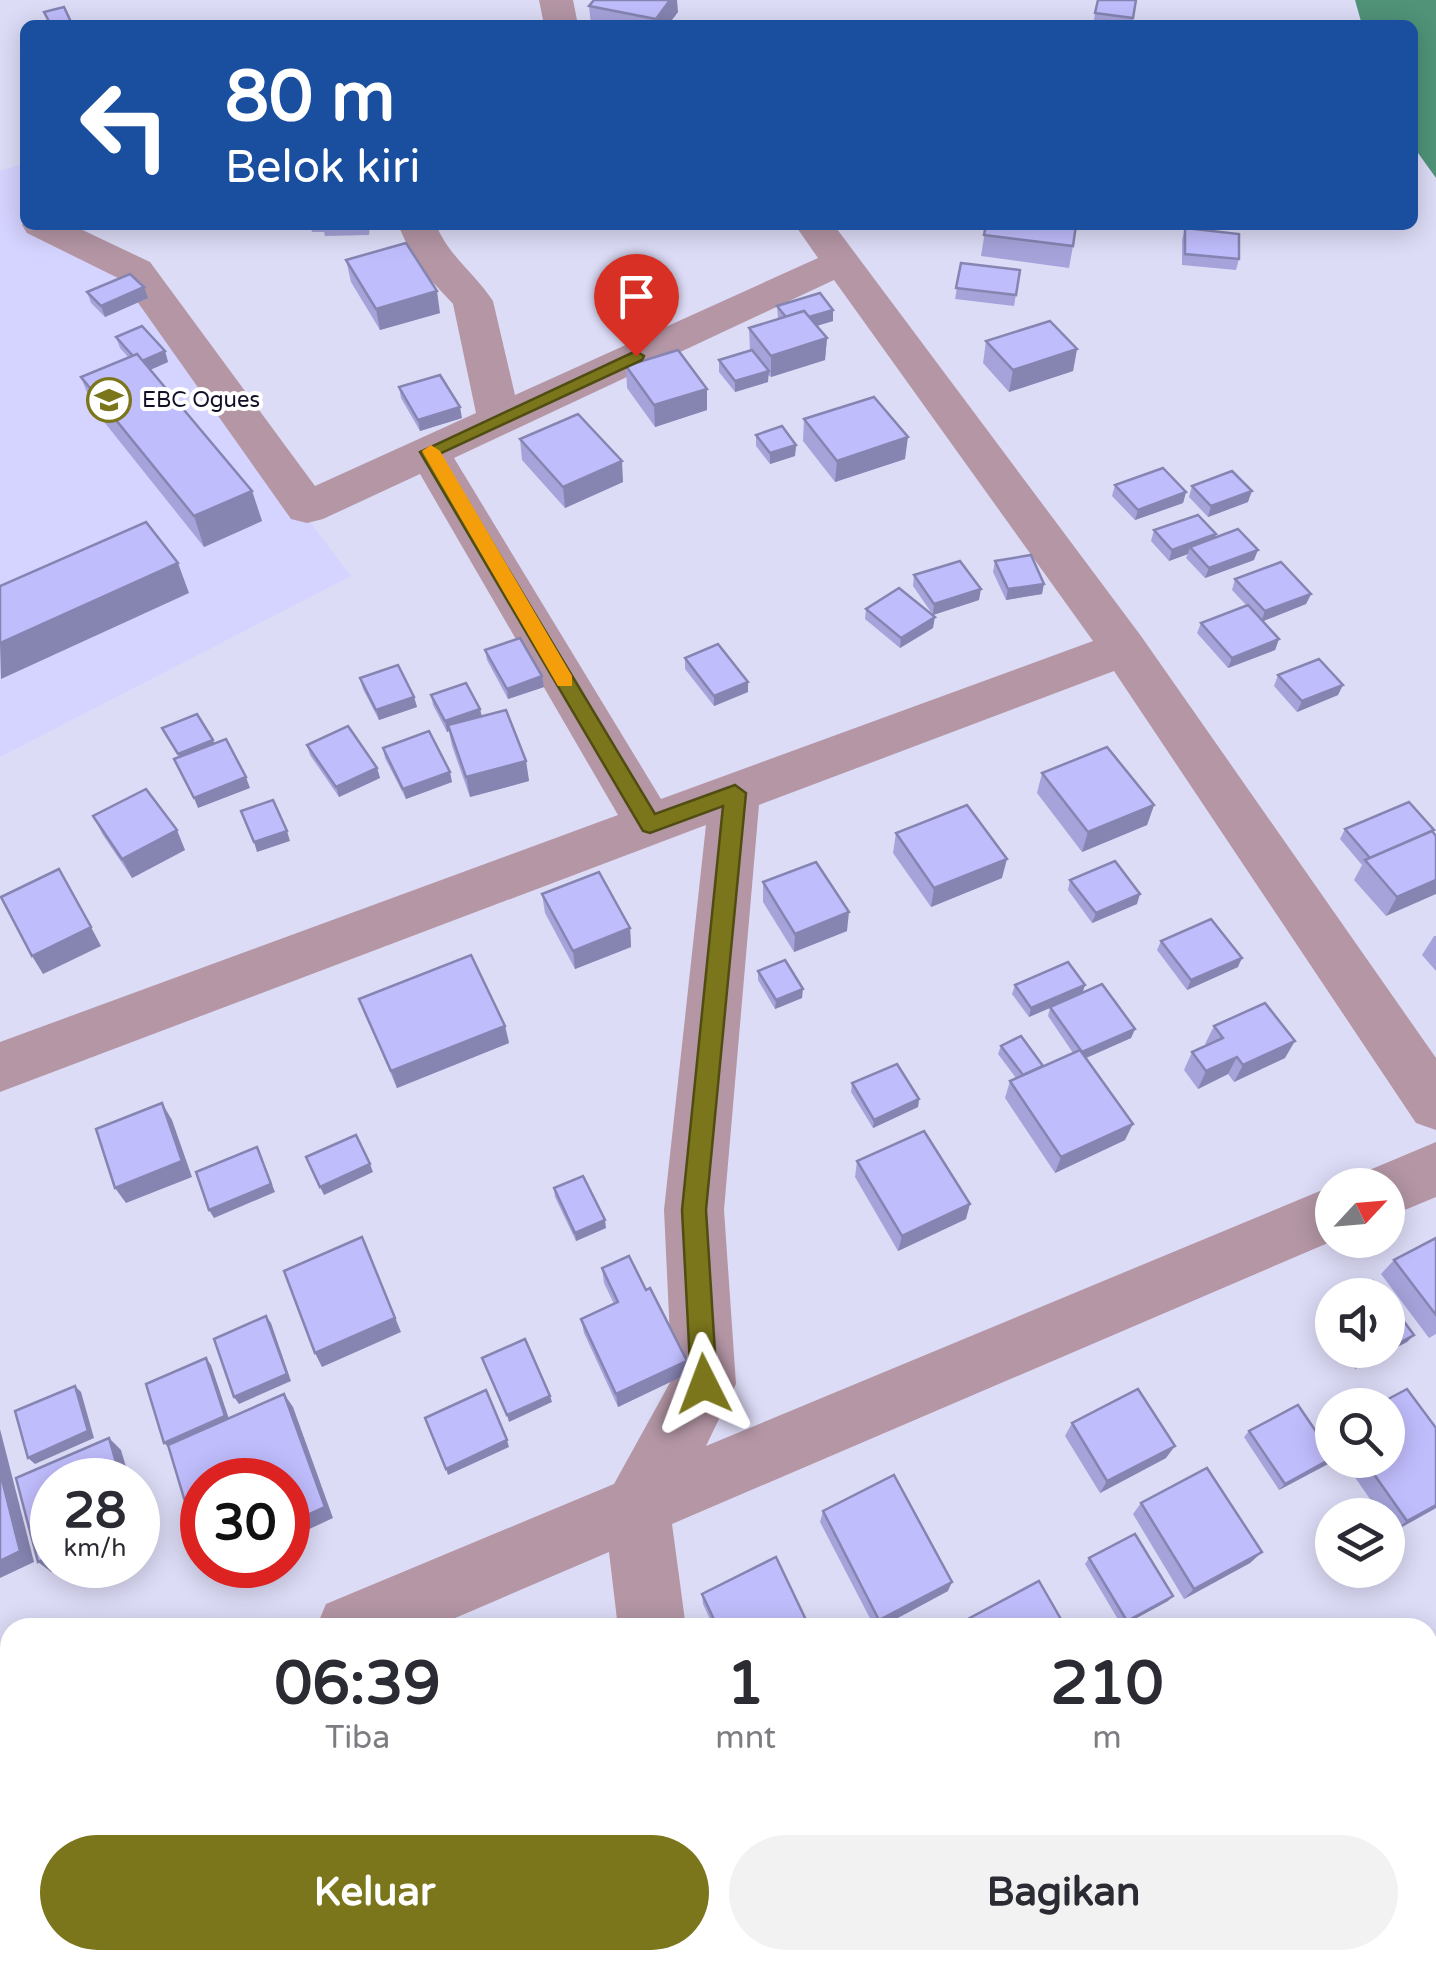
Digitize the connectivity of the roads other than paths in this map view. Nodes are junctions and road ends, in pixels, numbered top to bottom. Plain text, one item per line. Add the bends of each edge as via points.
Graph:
1 (52, 230) edge
2 (418, 230) edge
3 (827, 244) edge
4 (499, 420) junction
5 (429, 452) junction
6 (1124, 648) junction
7 (735, 793) junction
8 (650, 825) junction
9 (0, 1067) edge
10 (1436, 1105) edge
11 (1436, 1170) edge
12 (1405, 1183) edge
13 (1315, 1220) edge
14 (637, 1508) junction
15 (374, 1618) edge
16 (651, 1618) edge

1 - 5 street via 136,270 307,508
2 - 4 street via 430,256 472,301
3 - 4 street
3 - 6 street
4 - 5 street
5 - 8 street
6 - 7 street
6 - 10 street
7 - 8 street
7 - 14 street via 694,1210 704,1384
8 - 9 street
11 - 12 street
13 - 14 street
14 - 15 street
14 - 16 street

